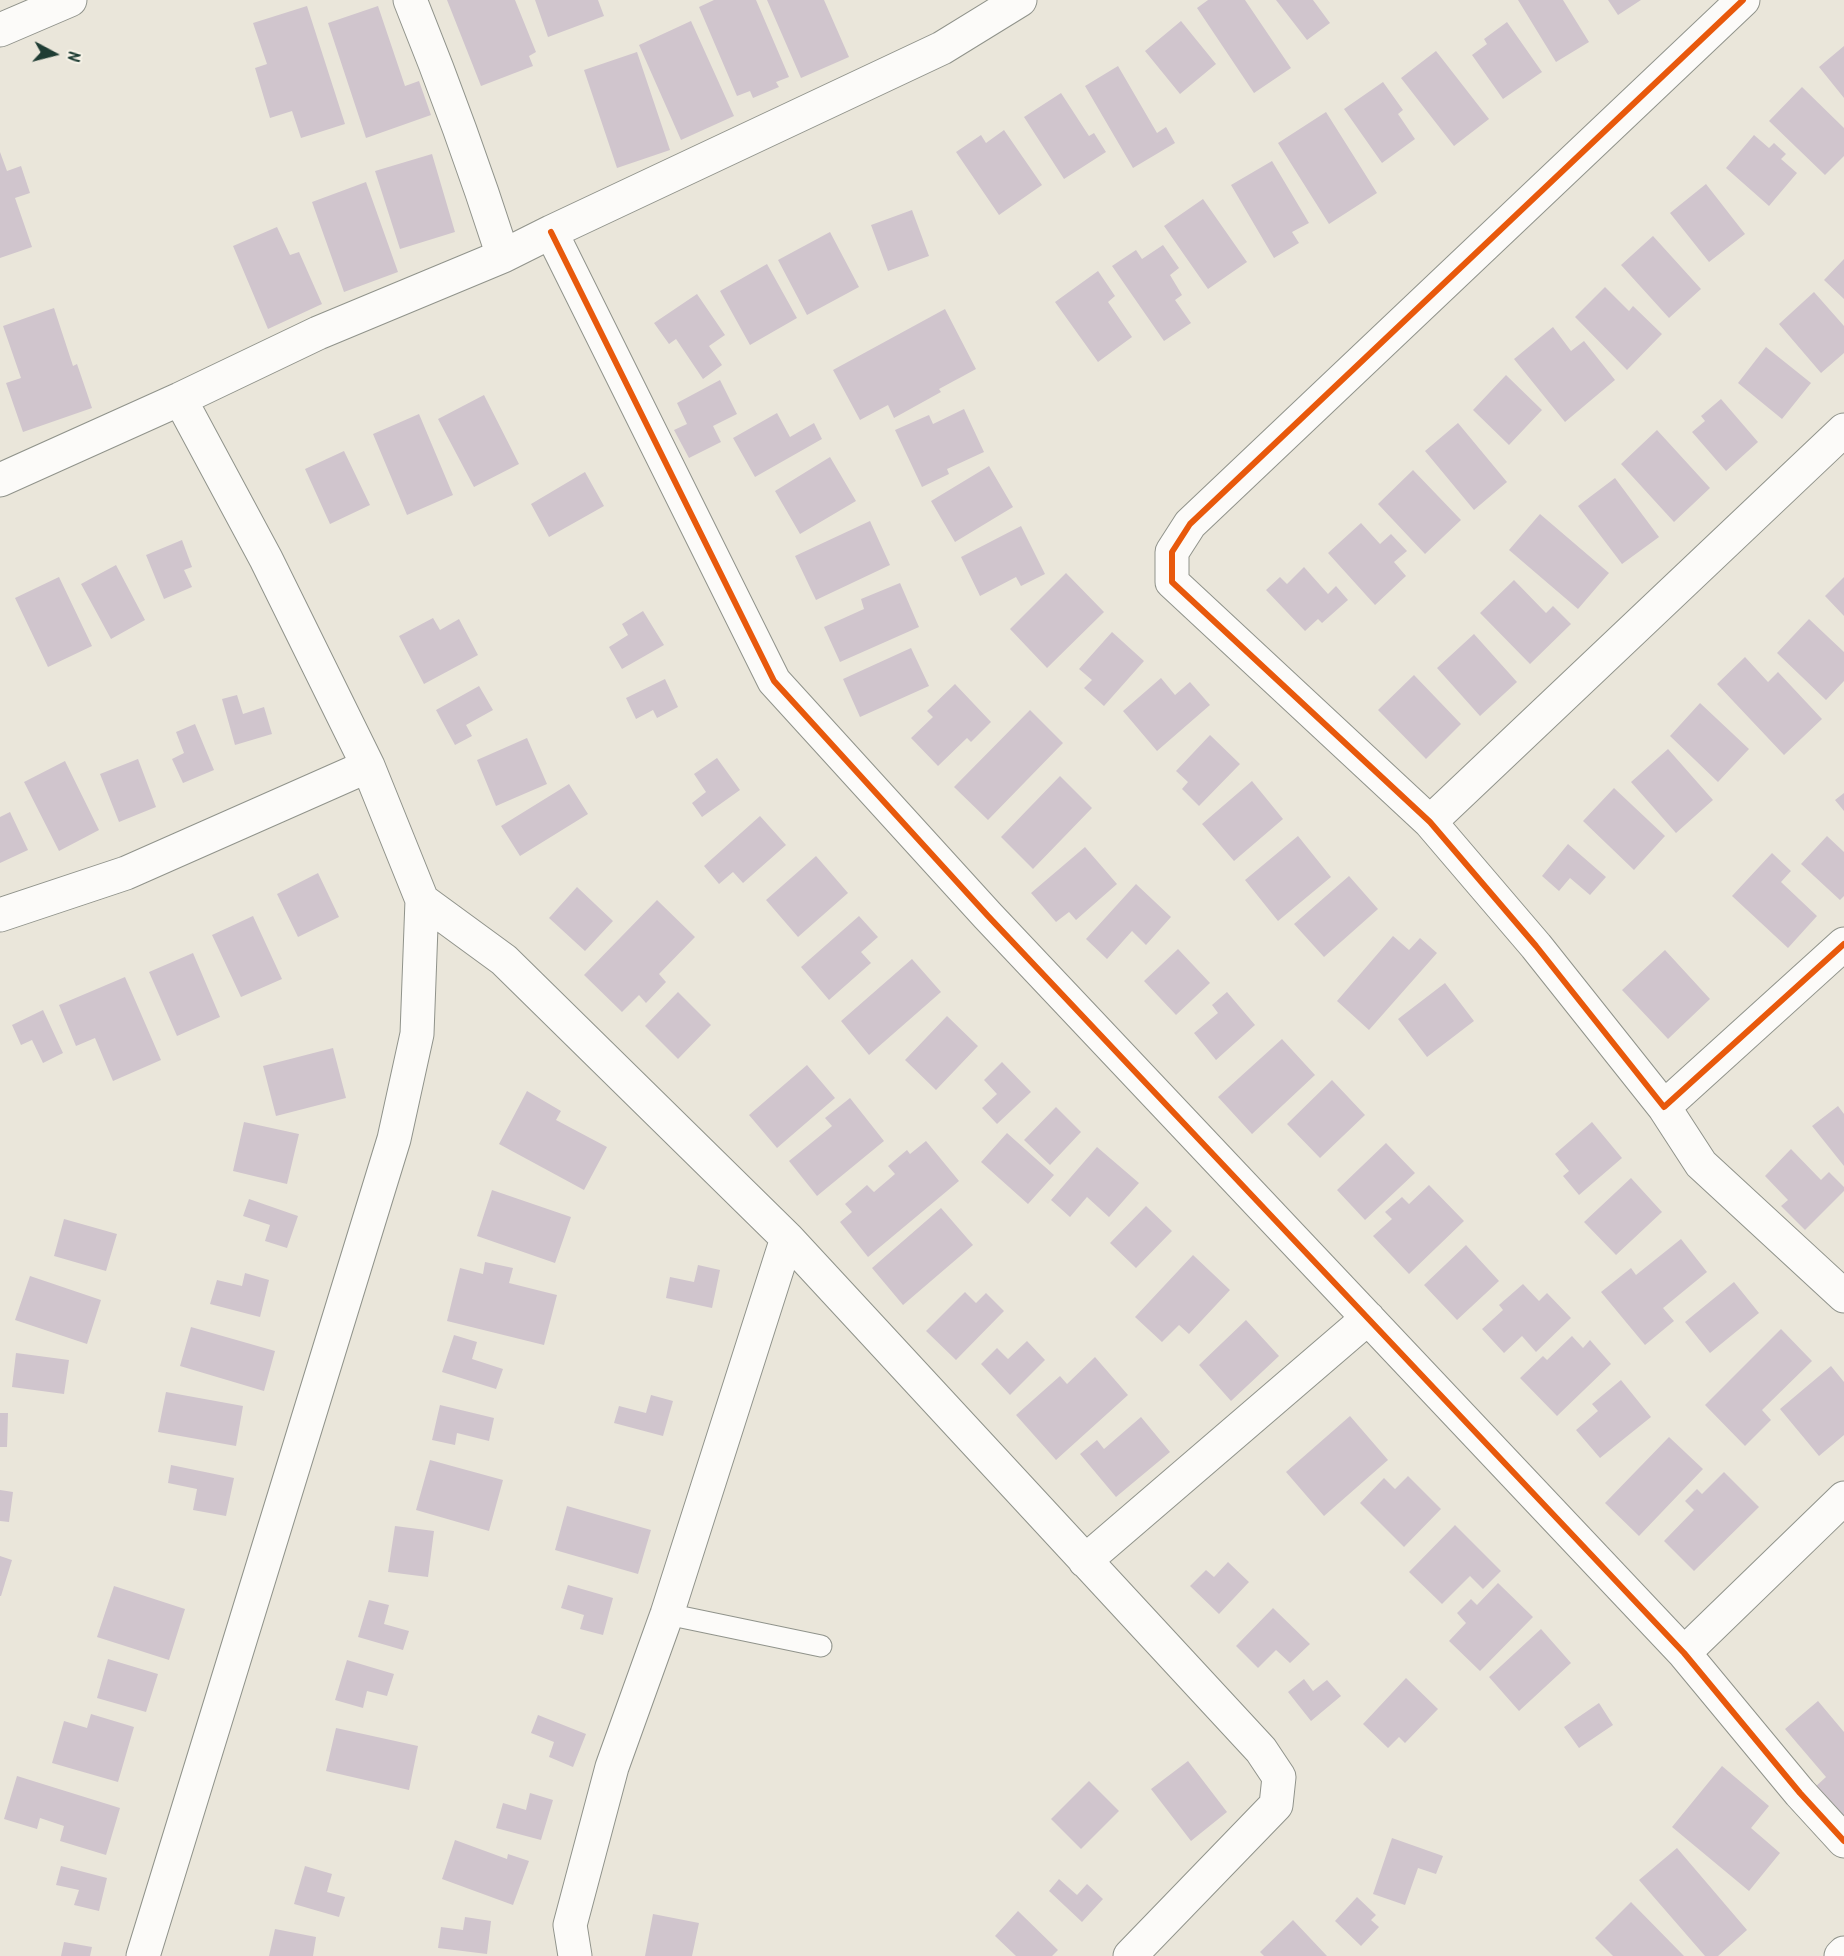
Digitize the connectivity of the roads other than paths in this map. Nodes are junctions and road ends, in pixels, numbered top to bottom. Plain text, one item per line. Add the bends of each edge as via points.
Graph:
1 (70, 0) edge
2 (410, 0) edge
3 (1020, 0) edge
4 (1743, 0) edge
5 (0, 30) edge
6 (551, 232) junction
7 (503, 256) junction
8 (180, 399) junction
9 (1844, 430) edge
10 (0, 480) edge
11 (368, 766) junction
12 (1430, 822) junction
13 (422, 900) junction
14 (0, 915) edge
15 (1844, 944) edge
16 (1664, 1107) junction
17 (787, 1238) junction
18 (1844, 1296) edge
19 (1368, 1318) junction
20 (1844, 1498) edge
21 (1085, 1560) junction
22 (667, 1614) junction
23 (821, 1646) dead end
24 (1684, 1653) junction
25 (1844, 1841) edge
26 (144, 1956) edge
27 (575, 1956) edge
28 (1130, 1956) edge

1 - 5 street
2 - 7 street via 469,150
3 - 6 street via 942,48
4 - 12 street via 1190,524 1172,552 1172,582
6 - 7 street
6 - 19 street via 774,681 996,924
7 - 8 street via 318,333
8 - 10 street
8 - 11 street via 266,559
9 - 12 street
11 - 13 street
11 - 14 street via 126,873
12 - 16 street via 1536,946
13 - 17 street via 504,960
13 - 26 street via 417,1034 394,1139
15 - 16 street
16 - 18 street via 1701,1164
17 - 21 street
17 - 22 street
19 - 21 street
19 - 24 street
20 - 24 street
21 - 28 street via 1261,1750 1279,1777 1276,1805
22 - 23 lane
22 - 27 street via 612,1767 570,1925
24 - 25 street

